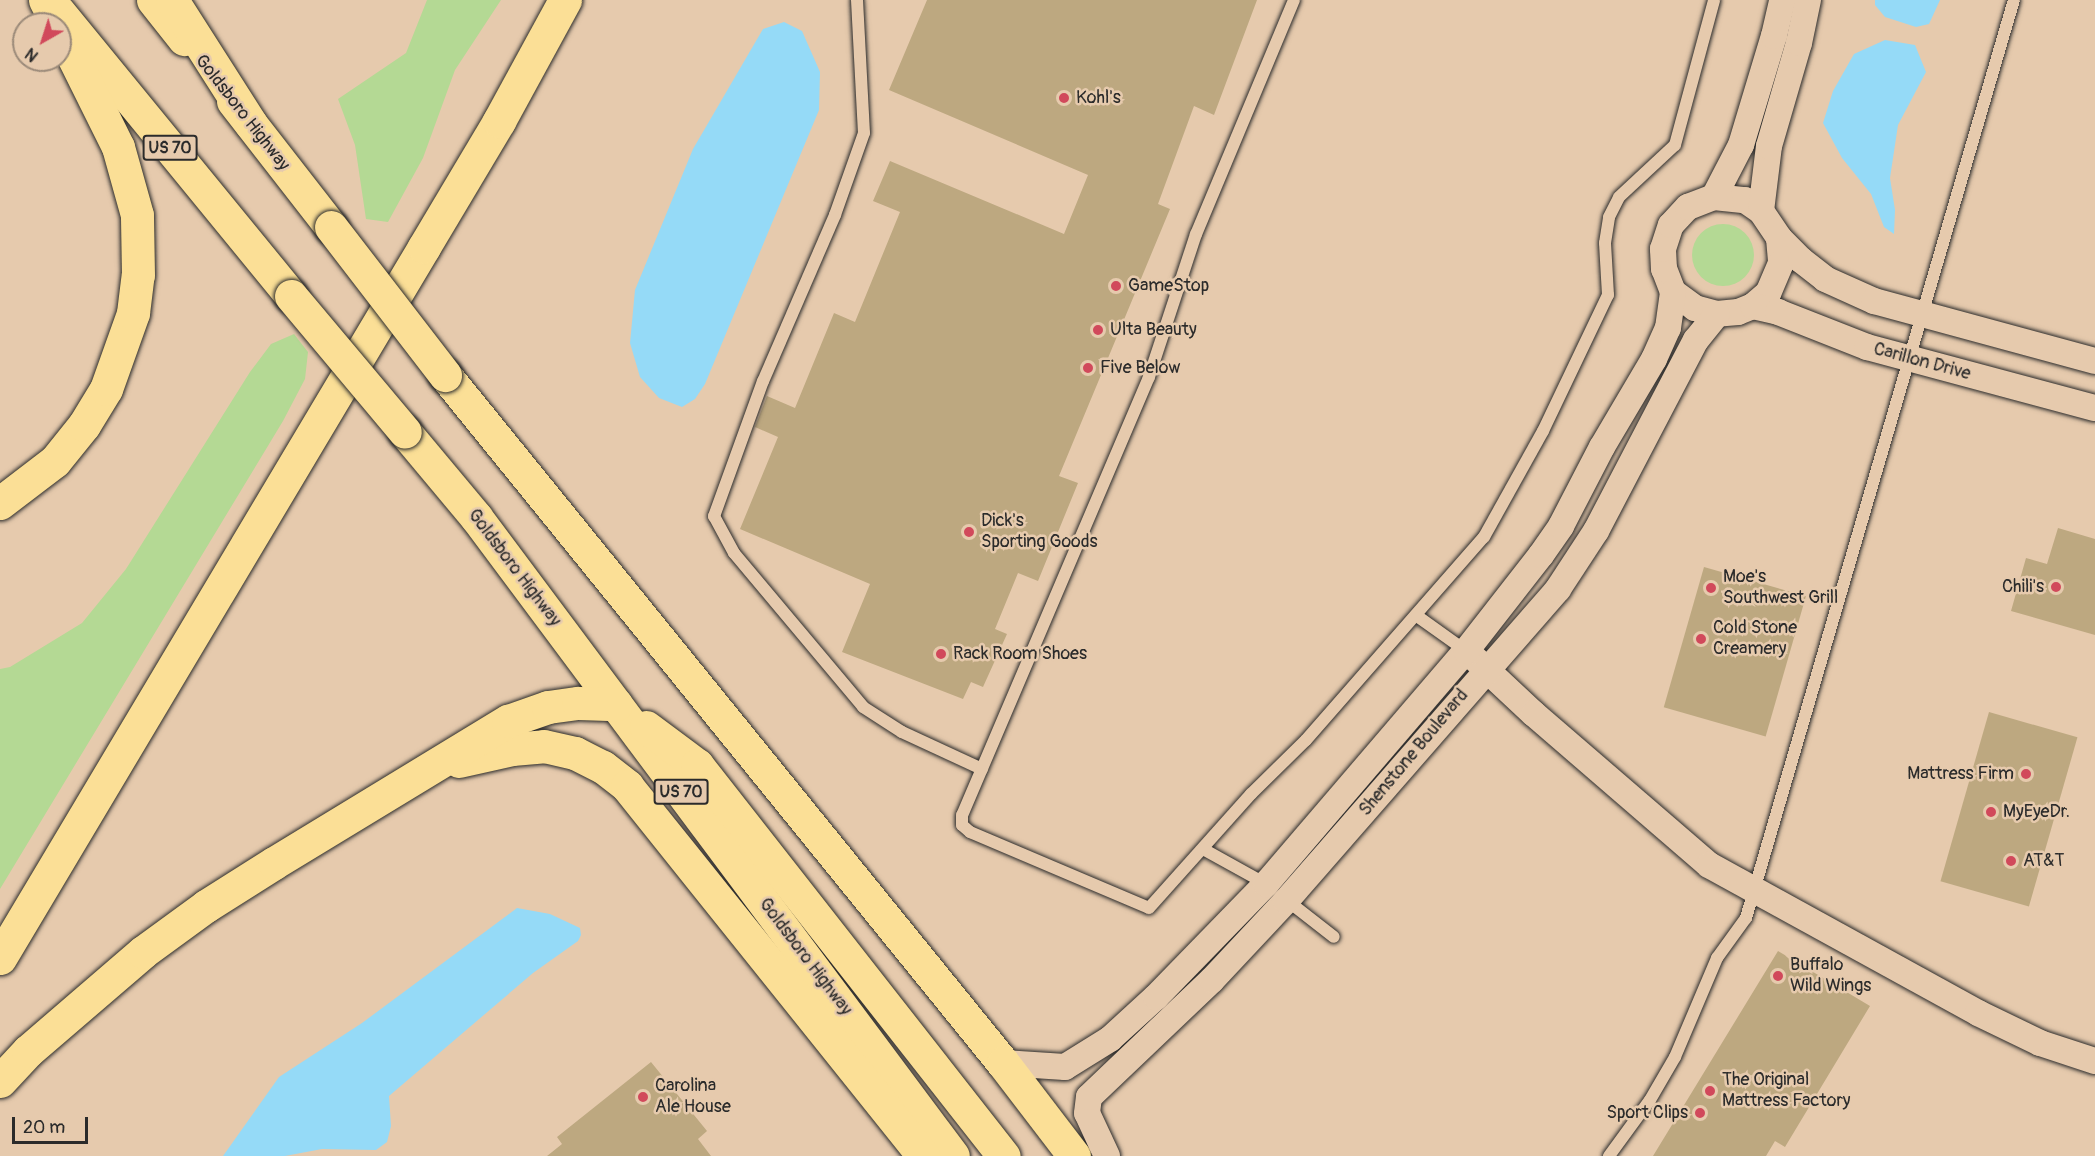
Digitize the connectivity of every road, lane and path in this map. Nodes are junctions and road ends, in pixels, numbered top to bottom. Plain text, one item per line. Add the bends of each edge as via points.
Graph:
1 (47, 0) edge
2 (153, 0) edge
3 (172, 0) edge
4 (565, 0) edge
5 (857, 0) edge
6 (1294, 0) edge
7 (1714, 0) edge
8 (1782, 0) edge
9 (1808, 0) edge
10 (2014, 0) edge
11 (72, 54) edge
12 (251, 124) junction
13 (1714, 196) junction
14 (1761, 211) junction
15 (1779, 238) junction
16 (1673, 292) junction
17 (1753, 306) junction
18 (1923, 313) junction
19 (1717, 314) junction
20 (1908, 358) junction
21 (2095, 361) edge
22 (2095, 408) edge
23 (0, 503) edge
24 (1417, 616) junction
25 (1466, 651) junction
26 (1486, 669) junction
27 (616, 704) junction
28 (428, 768) junction
29 (982, 769) junction
30 (1203, 849) junction
31 (1266, 884) junction
32 (1754, 890) junction
33 (1286, 900) junction
34 (1334, 938) dead end
35 (0, 958) edge
36 (2095, 1061) edge
37 (1003, 1063) junction
38 (0, 1081) edge
39 (923, 1156) edge
40 (953, 1156) edge
41 (1005, 1156) edge
42 (1074, 1156) edge
43 (1107, 1156) edge
44 (1609, 1156) edge

1 - 27 main road, Goldsboro Highway / US 70, bridge via 476,517
2 - 12 main road, Goldsboro Highway
3 - 12 main road
4 - 35 main road via 499,121
5 - 29 lane via 864,133 835,215 763,381 714,516 734,553 863,707 902,732
6 - 29 lane via 1196,234 1149,377
7 - 24 lane via 1675,145 1619,197 1609,217 1605,243 1608,295 1586,344 1484,537
8 - 13 street via 1741,145
9 - 14 street via 1769,146
10 - 18 lane
11 - 23 main road via 118,147 137,215 134,313 101,398 84,425 55,461
12 - 37 main road, Goldsboro Highway, bridge via 445,375
13 - 14 street via 1745,201
13 - 16 street via 1688,207 1666,234 1663,259
14 - 15 street
15 - 17 street via 1778,274 1768,293
15 - 18 street via 1825,279 1874,301
16 - 19 street via 1695,308
16 - 25 street, Shenstone Boulevard via 1668,328 1654,359 1561,526
17 - 19 street
17 - 20 street, Carillon Drive
18 - 20 lane
18 - 21 street
19 - 26 street, Shenstone Boulevard via 1696,340 1596,531 1558,589
20 - 22 street, Carillon Drive
20 - 32 lane
24 - 25 lane
24 - 30 lane
25 - 26 street
25 - 31 street, Shenstone Boulevard
26 - 32 street via 1709,865
26 - 33 street, Shenstone Boulevard
27 - 28 main road via 548,707 508,721
27 - 40 main road, Goldsboro Highway / US 70
27 - 41 main road via 697,765
28 - 38 main road via 245,881 152,946 28,1051
28 - 39 main road via 543,746 575,753 603,767 627,786
29 - 30 lane via 962,815 962,825 970,832 1149,908
30 - 31 lane
31 - 33 lane
31 - 37 street, Shenstone Boulevard via 1110,1039 1065,1067
32 - 36 street via 1978,1013 2040,1043
32 - 44 lane via 1746,918 1713,967 1676,1057
33 - 34 lane
33 - 43 street, Shenstone Boulevard via 1203,988 1089,1097 1087,1113
37 - 42 main road

